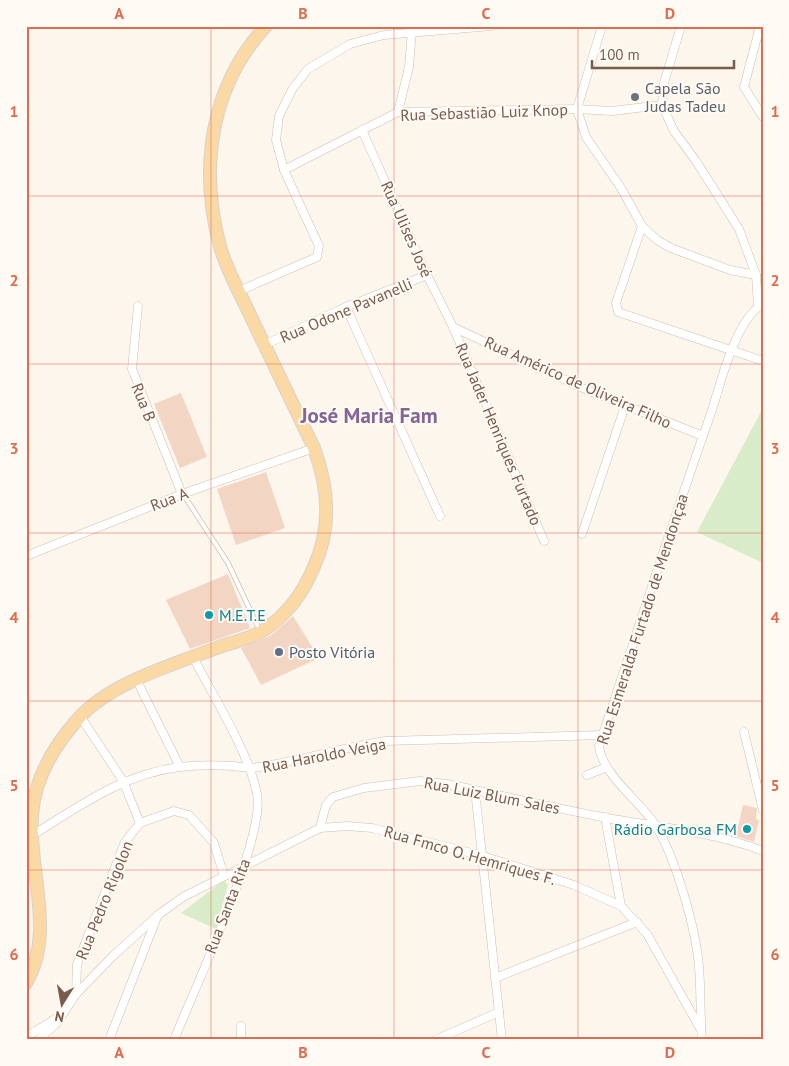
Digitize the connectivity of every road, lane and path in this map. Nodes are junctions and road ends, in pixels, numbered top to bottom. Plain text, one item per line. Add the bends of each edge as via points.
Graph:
1 (266, 26) edge
2 (491, 26) edge
3 (602, 26) edge
4 (681, 26) edge
5 (760, 26) edge
6 (425, 28) edge
7 (412, 31) junction
8 (662, 105) junction
9 (577, 109) junction
10 (398, 112) junction
11 (763, 117) edge
12 (362, 130) junction
13 (284, 170) junction
14 (642, 226) junction
15 (427, 275) junction
16 (756, 276) junction
17 (239, 291) junction
18 (138, 306) dead end
19 (346, 307) junction
20 (761, 310) edge
21 (453, 327) junction
22 (264, 345) junction
23 (733, 351) junction
24 (763, 361) edge
25 (625, 406) junction
26 (703, 436) junction
27 (314, 448) junction
28 (182, 494) junction
29 (440, 516) dead end
30 (582, 534) dead end
31 (544, 542) dead end
32 (26, 556) edge
33 (260, 631) junction
34 (193, 657) junction
35 (136, 679) junction
36 (80, 716) junction
37 (744, 732) dead end
38 (603, 735) junction
39 (180, 767) junction
40 (607, 767) junction
41 (250, 769) junction
42 (587, 775) dead end
43 (123, 781) junction
44 (475, 790) junction
45 (763, 810) edge
46 (605, 817) junction
47 (140, 823) junction
48 (656, 826) junction
49 (320, 828) junction
50 (31, 836) junction
51 (763, 851) edge
52 (483, 856) junction
53 (242, 869) junction
54 (224, 876) junction
55 (622, 906) junction
56 (158, 915) junction
57 (637, 922) junction
58 (26, 964) edge
59 (495, 978) junction
60 (27, 981) edge
61 (76, 994) junction
62 (499, 1012) junction
63 (64, 1014) junction
64 (241, 1026) dead end
65 (701, 1030) junction
66 (26, 1037) edge
67 (38, 1040) edge
68 (109, 1040) edge
69 (174, 1040) edge
70 (241, 1040) edge
71 (435, 1040) edge
72 (502, 1040) edge
73 (702, 1040) edge

1 - 17 main road via 231,77 214,121 208,170 220,248
2 - 6 street
3 - 9 street
4 - 8 street via 664,83
5 - 11 street via 744,87
6 - 7 street
7 - 10 street via 409,67
7 - 13 street via 350,44 308,69 293,88 279,116 276,140
8 - 9 street, Rua Sebastião Luiz Knop via 612,111
8 - 16 street via 674,131 739,229
9 - 10 street, Rua Sebastião Luiz Knop
9 - 14 street via 586,137
10 - 12 street, Rua Sebastião Luiz Knop
12 - 13 street, Rua Sebastião Luiz Knop
12 - 15 street, Rua Ulises José
13 - 17 street via 320,246 317,257
14 - 16 street via 656,240 672,248 730,270
14 - 23 street via 616,308 618,312
15 - 19 street, Rua Odone Pavanelli
15 - 21 street, Rua Ulises José
16 - 20 street
17 - 22 main road
18 - 28 street, Rua B via 132,369
19 - 22 street, Rua Odone Pavanelli
19 - 29 street
20 - 23 street, Rua Esmeralda Furtado de Mendonçaa via 748,317
21 - 25 street, Rua Américo de Oliveira Filho
21 - 31 street, Rua Jader Henriques Furtado
22 - 27 main road
23 - 24 street
23 - 26 street, Rua Esmeralda Furtado de Mendonçaa
25 - 26 street, Rua Américo de Oliveira Filho
25 - 30 street
26 - 38 street, Rua Esmeralda Furtado de Mendonçaa
27 - 28 street, Rua A
27 - 33 main road via 327,498 327,526 319,557 302,593 270,626
28 - 32 street, Rua A
28 - 33 lane via 228,564
33 - 34 main road
34 - 35 main road
34 - 41 street, Rua Santa Rita
35 - 36 main road
35 - 39 street
36 - 43 street, Rua Pedro Rigolon
36 - 50 main road via 61,739 43,771 35,793
37 - 45 street
38 - 40 street, Rua Esmeralda Furtado de Mendonçaa via 600,755
38 - 41 street, Rua Haroldo Veiga via 386,741
39 - 41 street, Rua Haroldo Veiga
39 - 43 street, Rua Haroldo Veiga
40 - 42 street
40 - 48 street, Rua Esmeralda Furtado de Mendonçaa
41 - 53 street, Rua Santa Rita via 258,808
43 - 47 street, Rua Pedro Rigolon
43 - 50 street, Rua Haroldo Veiga
44 - 46 street, Rua Luiz Blum Sales
44 - 49 street, Rua Luiz Blum Sales via 420,780 364,788 333,797 326,805
44 - 52 street
46 - 48 street, Rua Luiz Blum Sales
46 - 55 street
47 - 54 street via 174,811 188,815 214,842
47 - 61 street, Rua Pedro Rigolon via 125,842 77,964
48 - 51 street, Rua Luiz Blum Sales
48 - 65 street, Rua Esmeralda Furtado de Mendonçaa via 696,940
49 - 52 street, Rua Fmco O. Hemriques F. via 372,828
49 - 53 street, Rua Fmco O. Hemriques F.
50 - 60 main road via 40,943
52 - 55 street, Rua Fmco O. Hemriques F. via 574,884
52 - 59 street
53 - 54 street, Rua Fmco O. Hemriques F.
53 - 69 street, Rua Santa Rita
54 - 56 street, Rua Fmco O. Hemriques F. via 183,897
55 - 57 street, Rua Fmco O. Hemriques F.
56 - 61 street, Rua Fmco O. Hemriques F.
56 - 68 street
57 - 59 street
57 - 65 street, Rua Fmco O. Hemriques F.
58 - 60 street
59 - 62 street
61 - 63 street, Rua Fmco O. Hemriques F.
62 - 71 street
62 - 72 street
63 - 66 street
63 - 67 street, Rua Fmco O. Hemriques F.
64 - 70 street
65 - 73 street, Rua Esmeralda Furtado de Mendonçaa

